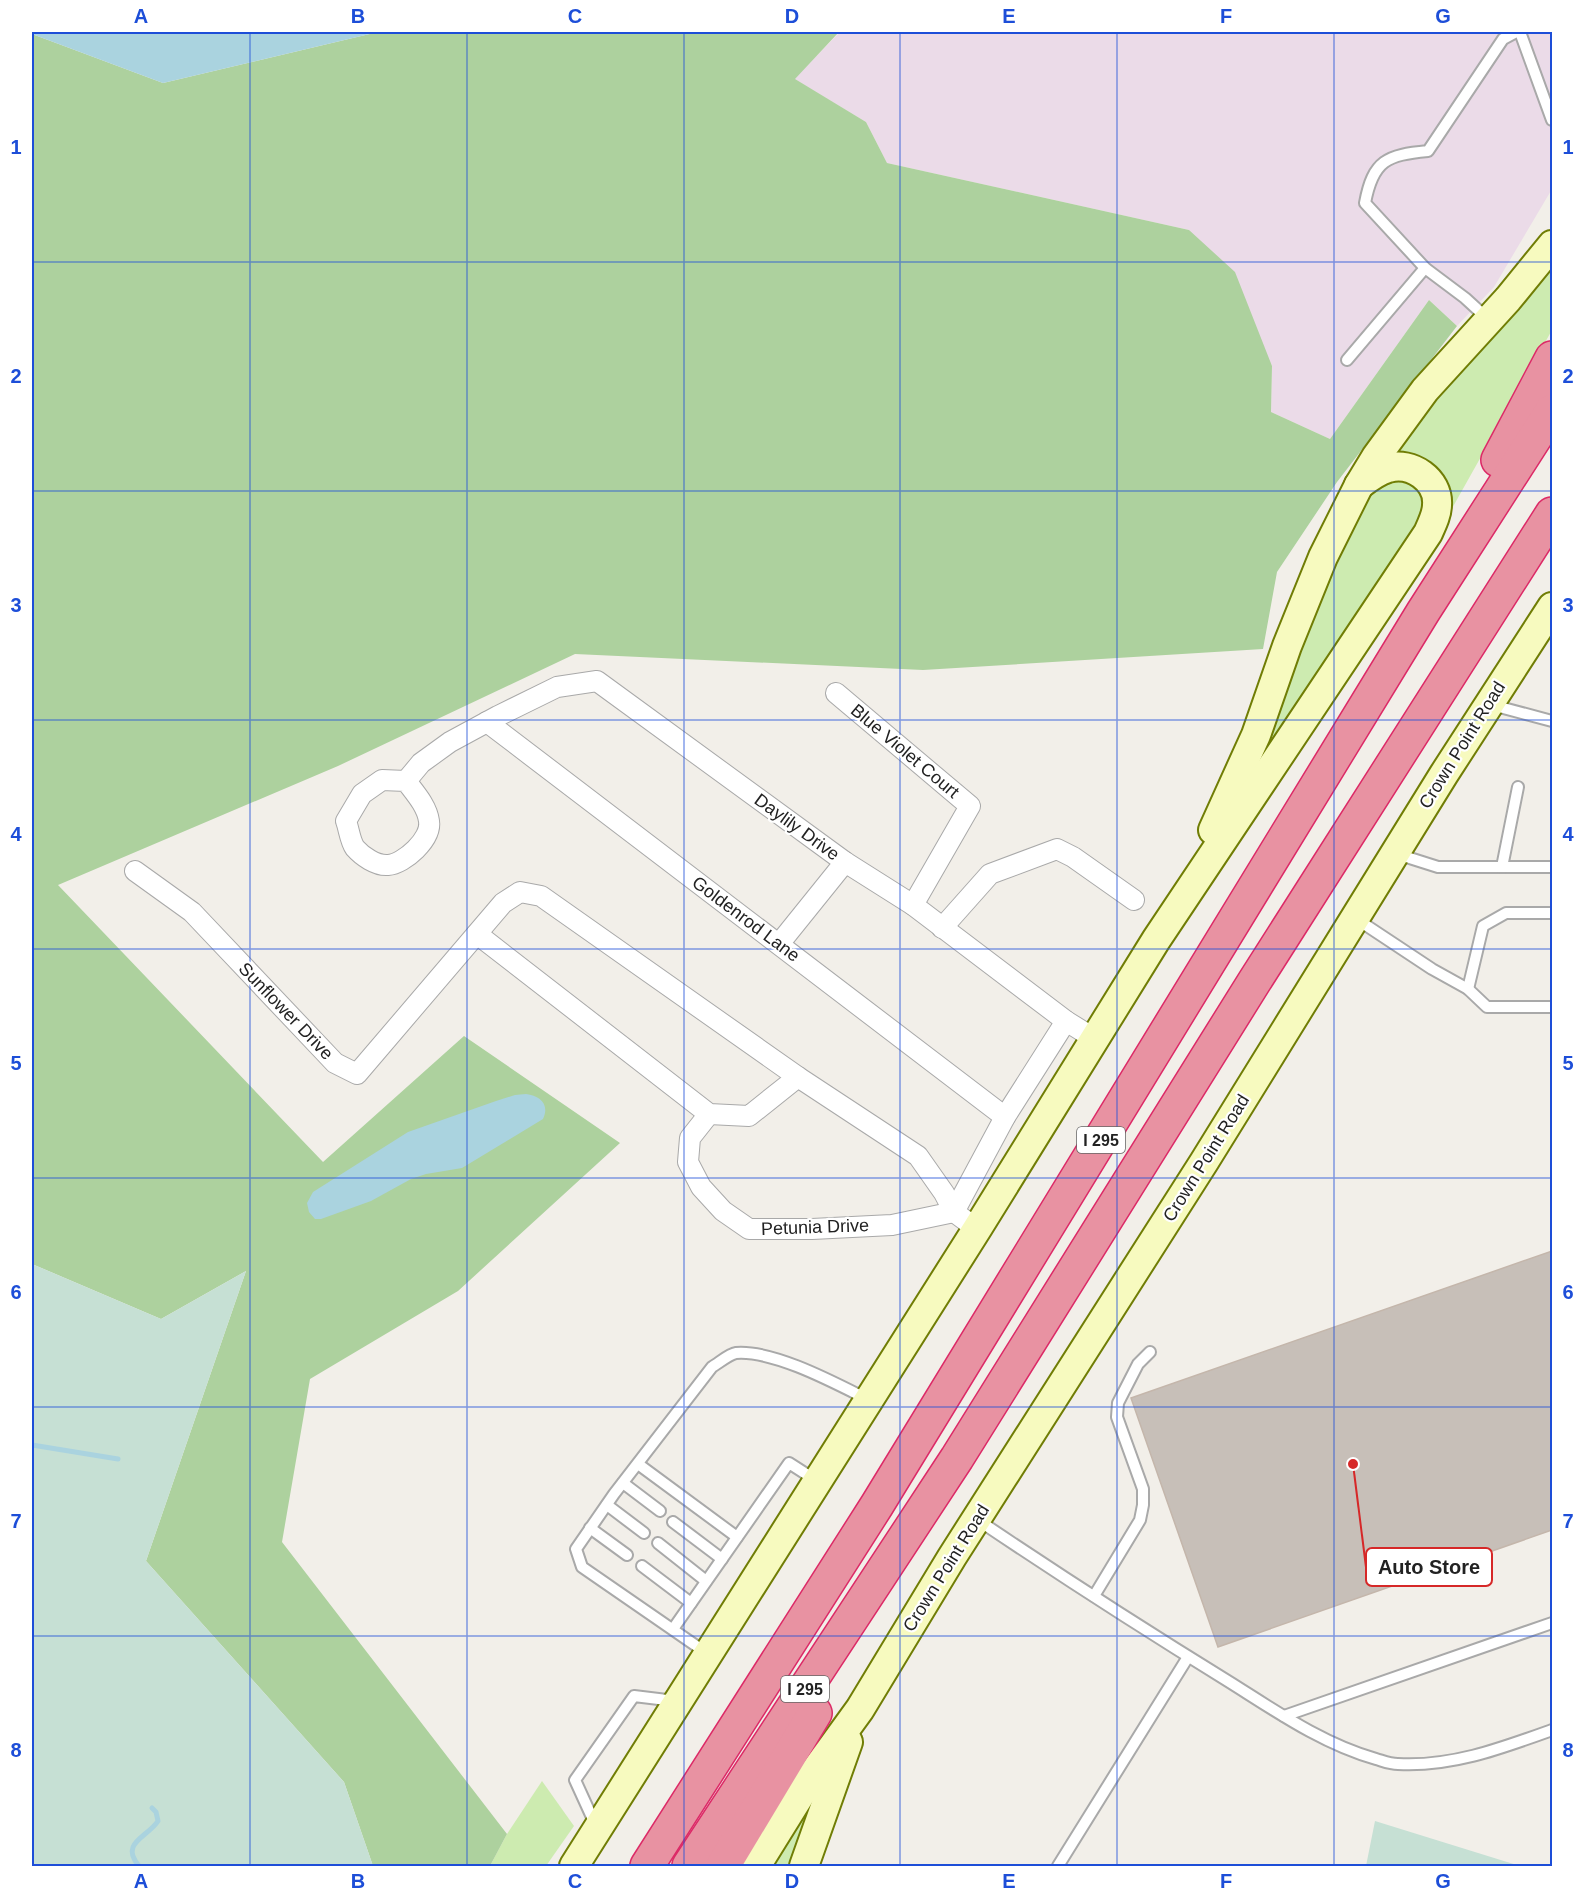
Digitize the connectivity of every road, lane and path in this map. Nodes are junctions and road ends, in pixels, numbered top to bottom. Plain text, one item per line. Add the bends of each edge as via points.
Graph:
1 (1518, 32) edge
2 (1552, 120) edge
3 (1552, 245) edge
4 (1425, 268) junction
5 (1489, 320) junction
6 (1552, 358) edge
7 (1347, 360) dead end
8 (1552, 411) edge
9 (1359, 485) junction
10 (1552, 514) edge
11 (1552, 607) edge
12 (1382, 679) junction
13 (836, 693) dead end
14 (1488, 704) junction
15 (1552, 721) edge
16 (487, 722) junction
17 (406, 781) junction
18 (1518, 787) dead end
19 (1394, 853) junction
20 (845, 862) junction
21 (1502, 867) junction
22 (1552, 867) edge
23 (135, 871) dead end
24 (1134, 900) dead end
25 (1181, 903) junction
26 (913, 904) junction
27 (1552, 913) edge
28 (1355, 917) junction
29 (942, 928) junction
30 (477, 934) junction
31 (779, 945) junction
32 (1467, 989) junction
33 (1552, 1007) edge
34 (1066, 1021) junction
35 (1095, 1039) junction
36 (798, 1077) junction
37 (709, 1114) junction
38 (1005, 1117) junction
39 (954, 1212) junction
40 (977, 1229) junction
41 (1150, 1352) dead end
42 (869, 1400) junction
43 (638, 1464) junction
44 (818, 1481) junction
45 (623, 1483) junction
46 (607, 1504) junction
47 (660, 1511) dead end
48 (922, 1511) junction
49 (976, 1518) junction
50 (674, 1522) dead end
51 (590, 1528) junction
52 (644, 1533) dead end
53 (737, 1537) junction
54 (658, 1543) dead end
55 (627, 1555) dead end
56 (722, 1559) junction
57 (642, 1566) dead end
58 (706, 1581) junction
59 (1094, 1596) junction
60 (691, 1603) junction
61 (1552, 1623) edge
62 (673, 1629) junction
63 (708, 1653) junction
64 (1188, 1657) junction
65 (678, 1701) junction
66 (860, 1709) junction
67 (1284, 1716) junction
68 (1552, 1730) edge
69 (597, 1829) junction
70 (574, 1866) edge
71 (647, 1866) edge
72 (689, 1866) edge
73 (723, 1866) edge
74 (756, 1866) edge
75 (804, 1866) edge
76 (1058, 1866) edge

1 - 2 lane
1 - 4 lane via 1503,39 1428,151 1400,154 1380,164 1368,186 1365,203
3 - 5 main road
4 - 5 lane
4 - 7 lane
5 - 9 main road via 1425,390
6 - 12 highway
8 - 12 highway, I 295
9 - 25 main road via 1323,556 1256,735
9 - 25 main road via 1389,467 1421,473 1434,487 1437,497 1428,532
10 - 48 highway, I 295
11 - 14 main road, Crown Point Road
12 - 71 highway, I 295 via 878,1505
13 - 26 street, Blue Violet Court via 970,806
14 - 15 lane
14 - 19 main road, Crown Point Road
16 - 17 street, Daylily Drive via 421,763
16 - 20 street, Daylily Drive via 557,687 597,681
16 - 31 street, Goldenrod Lane
17 - 17 street via 421,801 429,822 427,838 411,855 388,865 370,860 354,846 346,821 362,794 382,780
18 - 21 lane
19 - 21 lane via 1438,867
19 - 28 main road, Crown Point Road
20 - 26 street, Daylily Drive
20 - 31 street
21 - 22 lane
23 - 30 street, Sunflower Drive via 192,912 335,1063 357,1074
24 - 29 street via 1057,849 990,874
25 - 35 main road
26 - 29 street, Daylily Drive
27 - 32 lane via 1506,913 1483,926
28 - 32 lane
28 - 49 main road, Crown Point Road
29 - 34 street, Daylily Drive
30 - 36 street, Sunflower Drive via 503,903 520,892 541,897
30 - 37 street
31 - 38 street, Goldenrod Lane
32 - 33 lane via 1487,1007
34 - 35 street, Daylily Drive
34 - 38 street
35 - 40 main road
36 - 37 street via 749,1116
36 - 39 street, Sunflower Drive via 918,1156
37 - 39 street, Petunia Drive via 690,1138 688,1162 708,1195 748,1229 892,1225
38 - 39 street
39 - 40 street, Sunflower Drive
40 - 42 main road
41 - 59 lane via 1138,1364 1118,1403 1117,1417 1143,1489 1140,1520
42 - 43 lane via 766,1356 734,1353 712,1367
42 - 44 main road
43 - 45 lane
43 - 53 lane
44 - 53 lane via 789,1462
44 - 63 main road
45 - 46 lane
45 - 47 lane
46 - 51 lane
46 - 52 lane
48 - 72 highway, I 295
48 - 73 highway via 910,1558 867,1622
49 - 59 lane
49 - 66 main road, Crown Point Road
50 - 56 lane
51 - 55 lane
51 - 62 lane via 576,1549 582,1567
53 - 56 lane
54 - 58 lane
56 - 58 lane
57 - 60 lane
58 - 60 lane
59 - 64 lane
60 - 62 lane
61 - 67 lane
62 - 63 lane
63 - 65 main road
64 - 67 lane
64 - 76 lane
65 - 69 main road
65 - 69 lane via 634,1696 575,1780
66 - 74 main road, Crown Point Road via 815,1771
66 - 75 main road, Crown Point Road
67 - 68 lane via 1347,1750 1396,1764 1446,1762 1497,1750
69 - 70 main road

